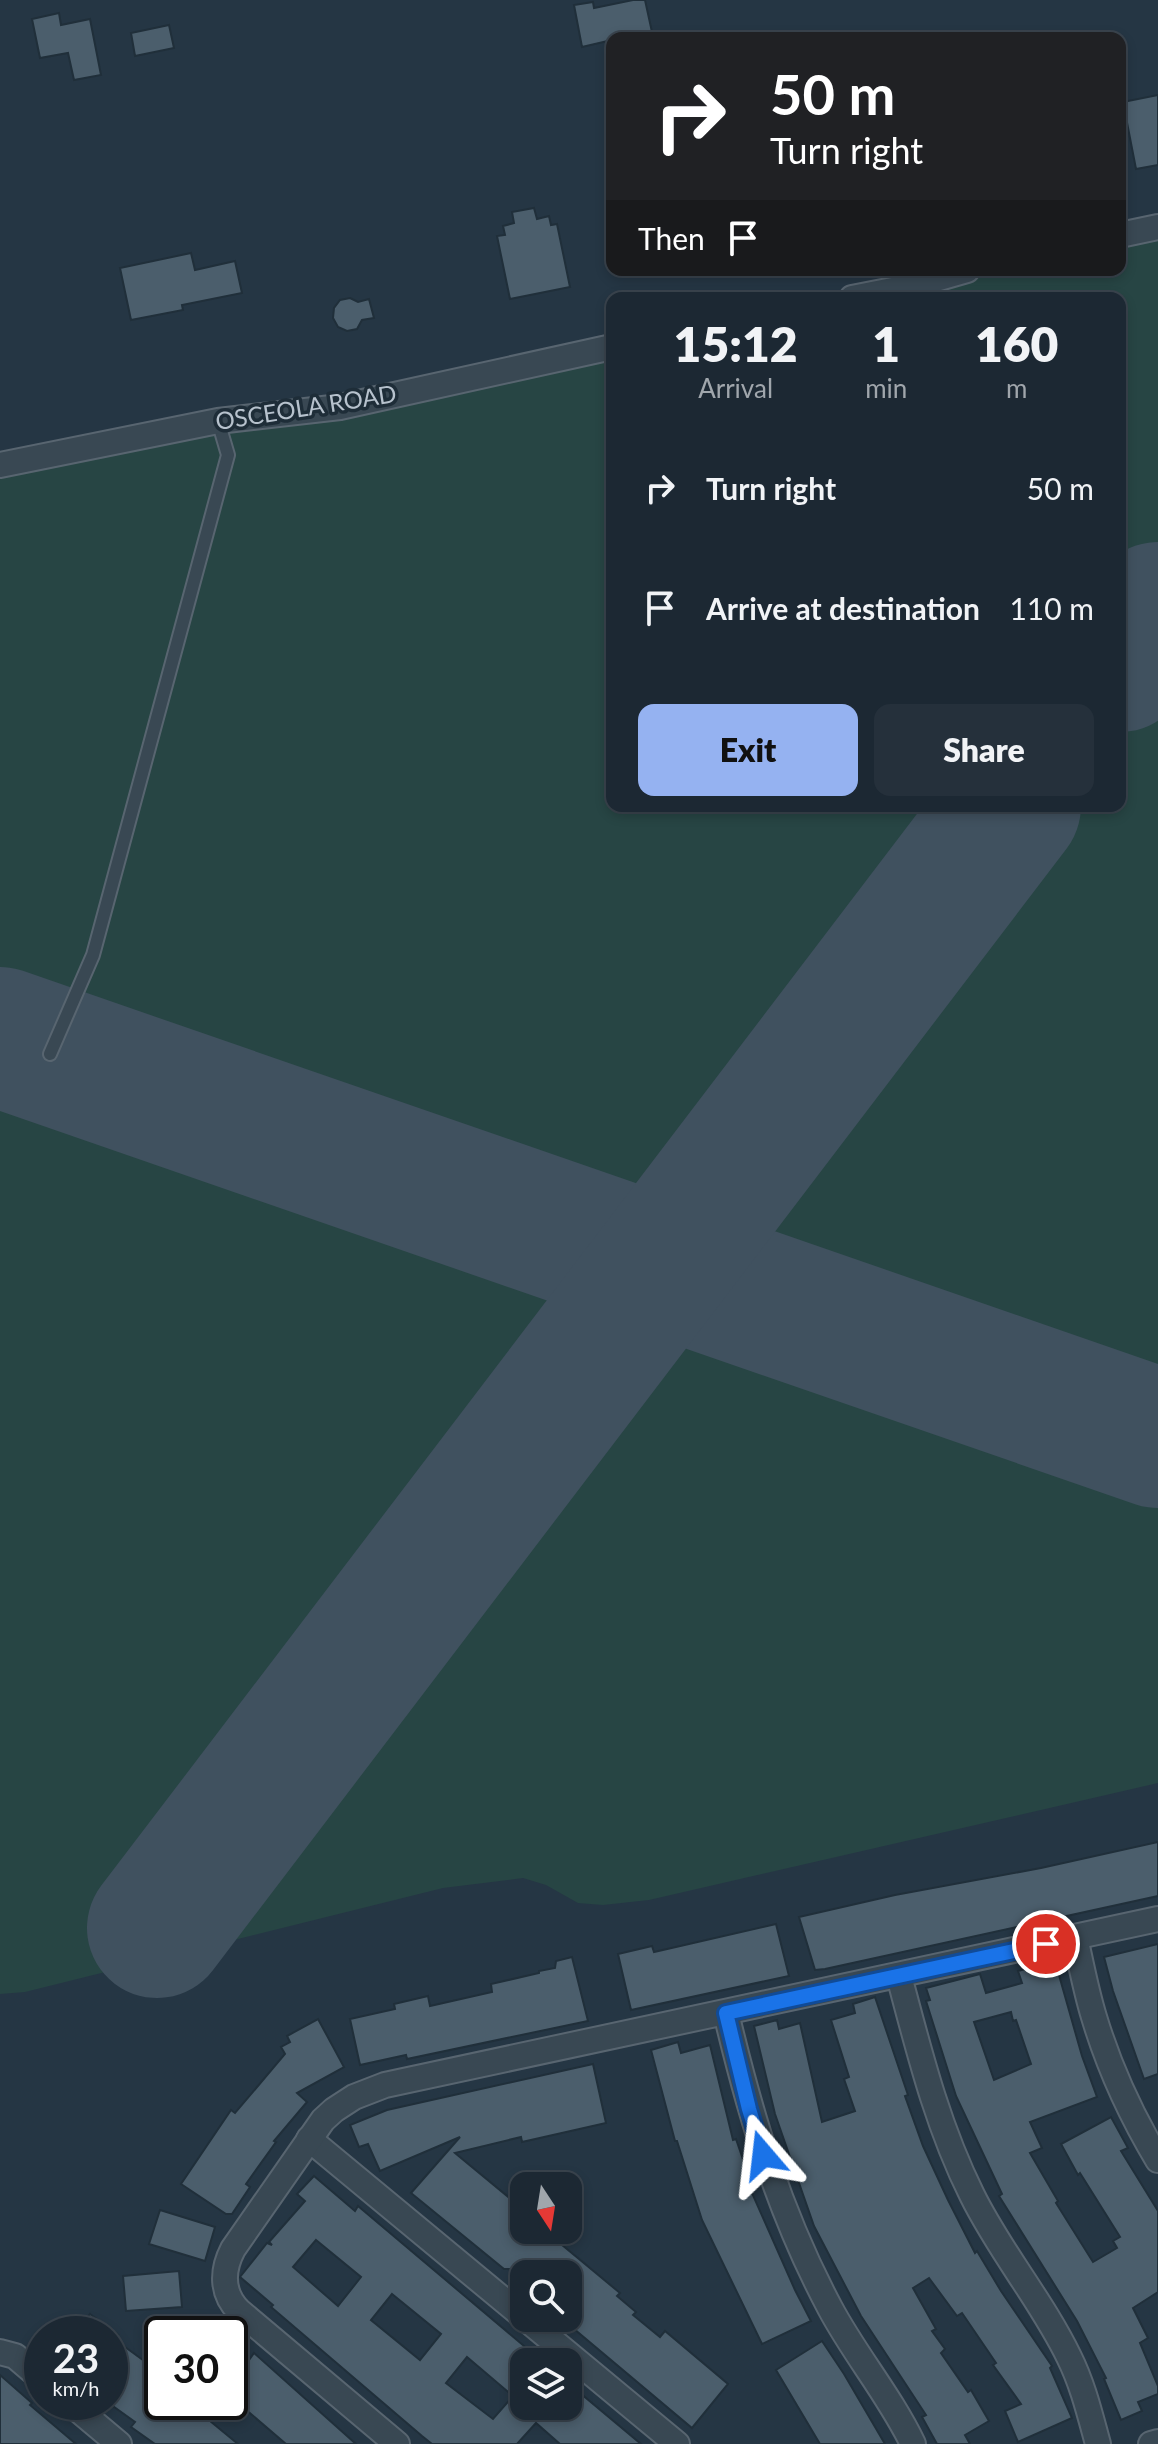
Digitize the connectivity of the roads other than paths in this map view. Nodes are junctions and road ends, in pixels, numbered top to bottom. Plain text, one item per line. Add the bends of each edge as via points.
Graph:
1 (1158, 227) edge
2 (1126, 234) edge
3 (946, 276) edge
4 (883, 292) edge
5 (606, 348) edge
6 (218, 421) junction
7 (0, 465) edge
8 (50, 1054) dead end
9 (1158, 1919) edge
10 (1075, 1937) junction
11 (899, 1976) junction
12 (726, 2013) junction
13 (309, 2139) junction
14 (1158, 2160) edge
15 (510, 2306) edge
16 (541, 2332) edge
17 (5, 2351) edge
18 (24, 2365) edge
19 (90, 2420) edge
20 (1158, 2442) edge
21 (119, 2444) edge
22 (397, 2444) edge
23 (677, 2444) edge
24 (913, 2444) edge
25 (1098, 2444) edge
26 (1151, 2444) edge

1 - 2 street
3 - 4 street
5 - 6 street, OSCEOLA ROAD via 340,407
6 - 7 street, OSCEOLA ROAD
6 - 8 lane via 228,455 93,955
9 - 10 street
10 - 11 street
10 - 14 street via 1107,2057
11 - 12 street
11 - 25 street via 929,2092 954,2155 993,2234 1069,2356
12 - 13 street via 385,2085 334,2110
12 - 24 street via 763,2155 803,2253 850,2343
13 - 15 street
13 - 22 street via 229,2256 227,2292 239,2311
16 - 23 street
17 - 18 street
19 - 21 street
20 - 26 street

